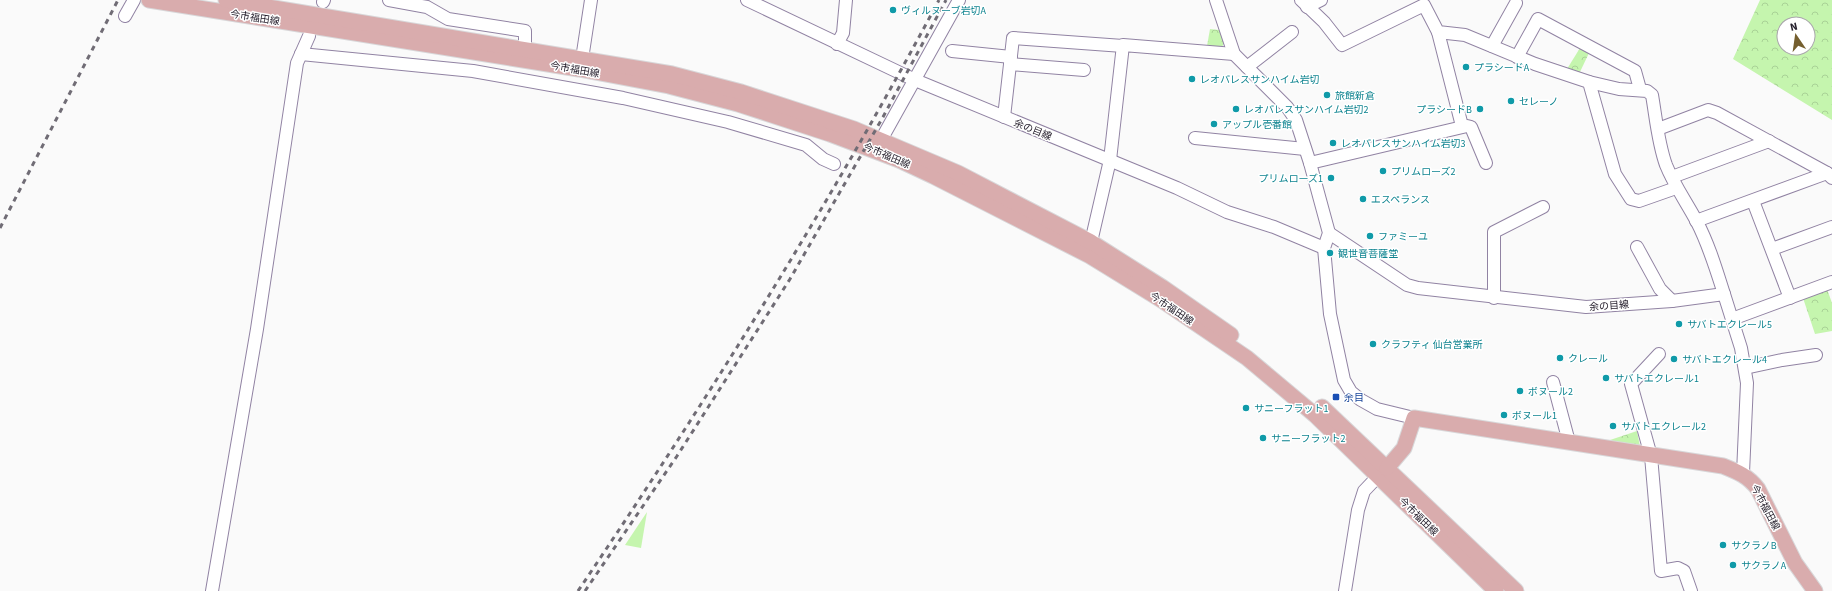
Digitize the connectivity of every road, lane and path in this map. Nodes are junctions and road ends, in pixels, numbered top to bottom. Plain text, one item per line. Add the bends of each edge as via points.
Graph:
1 (134, 0) edge
2 (149, 0) edge
3 (226, 0) edge
4 (389, 0) edge
5 (591, 0) edge
6 (747, 0) edge
7 (846, 0) edge
8 (959, 0) edge
9 (1216, 0) edge
10 (1320, 0) edge
11 (1304, 3) edge
12 (1516, 3) dead end
13 (125, 16) dead end
14 (1292, 32) dead end
15 (1438, 32) junction
16 (309, 36) dead end
17 (840, 39) junction
18 (1123, 46) junction
19 (1492, 46) junction
20 (525, 49) junction
21 (952, 51) dead end
22 (301, 54) junction
23 (1234, 54) junction
24 (1517, 57) junction
25 (582, 59) junction
26 (1010, 61) junction
27 (1247, 67) junction
28 (1084, 70) dead end
29 (915, 80) junction
30 (1589, 82) junction
31 (1640, 89) junction
32 (1004, 117) junction
33 (1462, 126) junction
34 (1658, 129) junction
35 (1196, 138) dead end
36 (881, 140) junction
37 (1769, 141) junction
38 (1305, 149) junction
39 (1110, 160) junction
40 (1310, 163) junction
41 (1486, 163) dead end
42 (834, 164) dead end
43 (1830, 176) edge
44 (1674, 182) junction
45 (1753, 201) junction
46 (1543, 207) dead end
47 (1696, 221) junction
48 (1832, 227) edge
49 (1326, 241) junction
50 (1090, 242) junction
51 (1637, 247) dead end
52 (1772, 249) junction
53 (1832, 282) edge
54 (1724, 294) junction
55 (1494, 298) junction
56 (1790, 298) junction
57 (1672, 301) junction
58 (1732, 319) junction
59 (1659, 354) dead end
60 (1816, 355) dead end
61 (1745, 368) junction
62 (1553, 382) dead end
63 (1414, 418) junction
64 (1569, 442) junction
65 (1651, 456) junction
66 (1382, 472) junction
67 (1743, 473) junction
68 (212, 591) edge
69 (1345, 591) edge
70 (1496, 591) edge
71 (1516, 591) edge
72 (1692, 591) edge
73 (1815, 591) edge

1 - 13 street
2 - 66 main road, 今市福田線 via 563,66 669,86 738,104 876,150 933,176 1090,256 1160,299 1247,358
3 - 20 main road, 今市福田線
4 - 20 street via 427,7 448,20 526,31
5 - 25 street
6 - 17 street, 余の目線
7 - 17 street
8 - 29 street
9 - 23 street
10 - 11 street
11 - 15 street via 1324,22 1342,45 1424,5
12 - 19 street
14 - 27 street
15 - 19 street via 1465,35
15 - 33 street
16 - 22 street
17 - 29 street, 余の目線
18 - 23 street
18 - 26 street via 1013,38
18 - 39 street
19 - 24 street
20 - 25 main road, 今市福田線
21 - 26 street
22 - 42 street via 473,71 623,98 728,122 806,145 823,159
22 - 68 street via 297,63 257,329
23 - 27 street
24 - 30 street
24 - 31 street via 1538,19 1635,71
25 - 36 main road, 今市福田線 via 672,74 741,92
26 - 28 street
26 - 32 street
27 - 38 street via 1287,107 1296,120
29 - 32 street, 余の目線
29 - 36 street
30 - 31 street via 1619,89
30 - 44 street via 1615,174 1631,199 1639,201
31 - 34 street via 1647,90 1652,95
32 - 39 street, 余の目線
33 - 40 street
33 - 41 street via 1471,127
34 - 37 street via 1708,110
34 - 44 street via 1662,152
35 - 38 street
36 - 50 main road, 今市福田線 via 958,173
37 - 43 street
37 - 44 street
38 - 40 street
39 - 49 street, 余の目線 via 1227,212
39 - 50 street
40 - 49 street
43 - 45 street
44 - 47 street
45 - 47 street
45 - 52 street
46 - 55 street via 1494,232
47 - 54 street via 1713,256
48 - 52 street
49 - 55 street, 余の目線 via 1408,285
49 - 63 street via 1330,314 1344,380 1356,396 1377,409
50 - 66 main road, 今市福田線 via 1162,287 1253,351 1322,407
51 - 57 street via 1660,289
52 - 56 street
53 - 56 street
54 - 57 street, 余の目線
54 - 58 street
55 - 57 street, 余の目線 via 1586,307
56 - 58 street
58 - 61 street
59 - 65 street via 1631,384
60 - 61 street
61 - 67 street via 1748,383
62 - 64 street
63 - 64 main road, 今市福田線
63 - 66 main road via 1404,448
64 - 65 main road, 今市福田線
65 - 67 main road, 今市福田線 via 1723,466
65 - 72 street via 1661,571 1678,568 1684,571
66 - 69 street via 1364,491 1358,510
66 - 70 main road, 今市福田線
66 - 71 main road, 今市福田線
67 - 73 main road, 今市福田線 via 1758,489 1795,563

